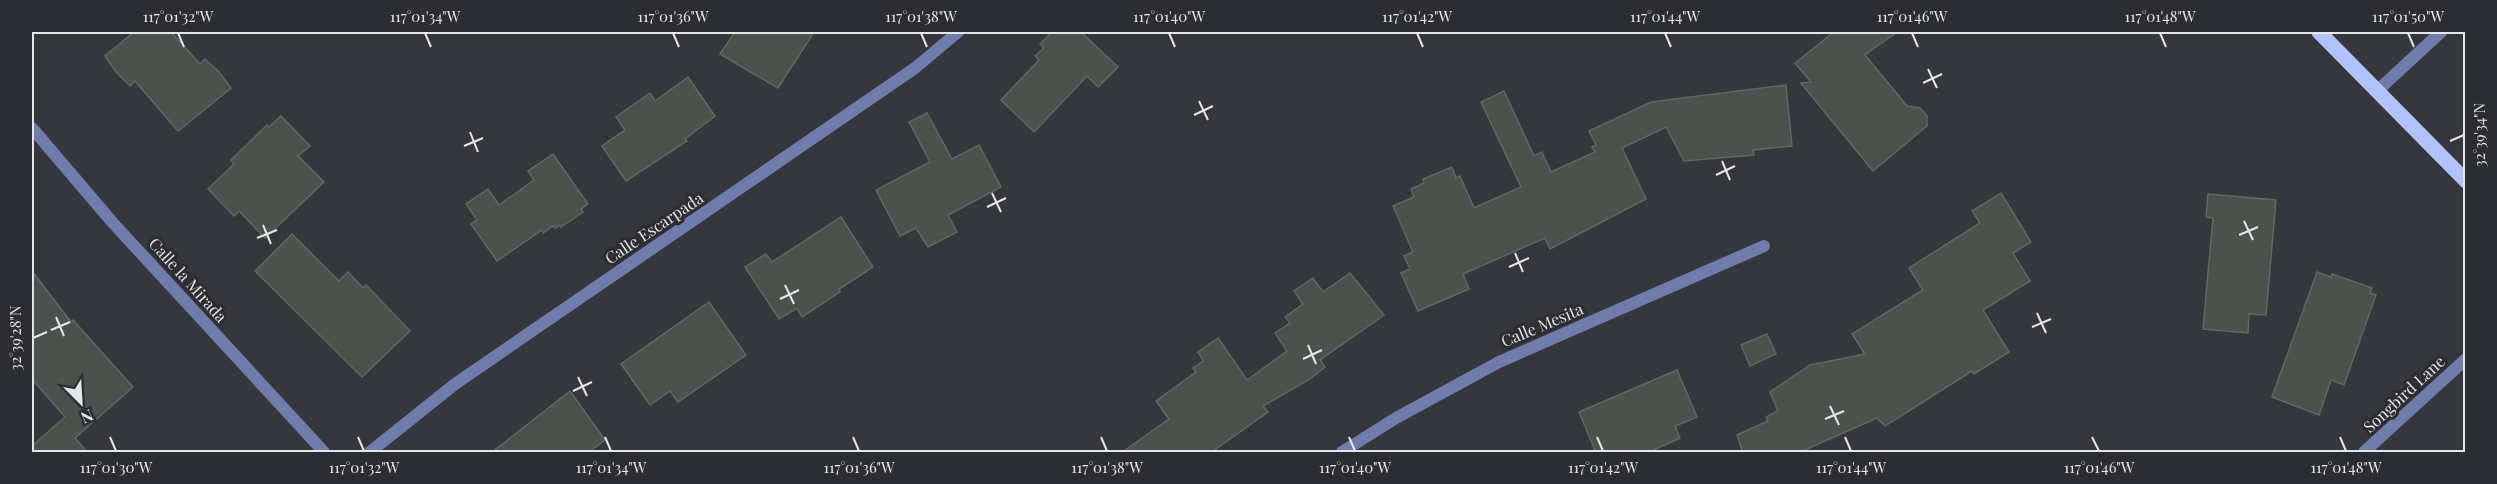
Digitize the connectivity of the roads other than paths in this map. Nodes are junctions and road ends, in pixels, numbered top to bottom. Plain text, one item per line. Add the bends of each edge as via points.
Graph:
1 (958, 32) edge
2 (2319, 32) edge
3 (2441, 32) edge
4 (2377, 91) junction
5 (32, 128) edge
6 (2466, 181) edge
7 (1764, 246) dead end
8 (2466, 359) edge
9 (324, 453) edge
10 (370, 453) edge
11 (1342, 453) edge
12 (2364, 453) edge

1 - 10 street, Calle Escarpada via 915,68 455,384
2 - 4 main road
3 - 4 street
4 - 6 main road
5 - 9 street, Calle la Mirada via 113,223
7 - 11 street, Calle Mesita via 1499,362 1396,418
8 - 12 street, Songbird Lane

